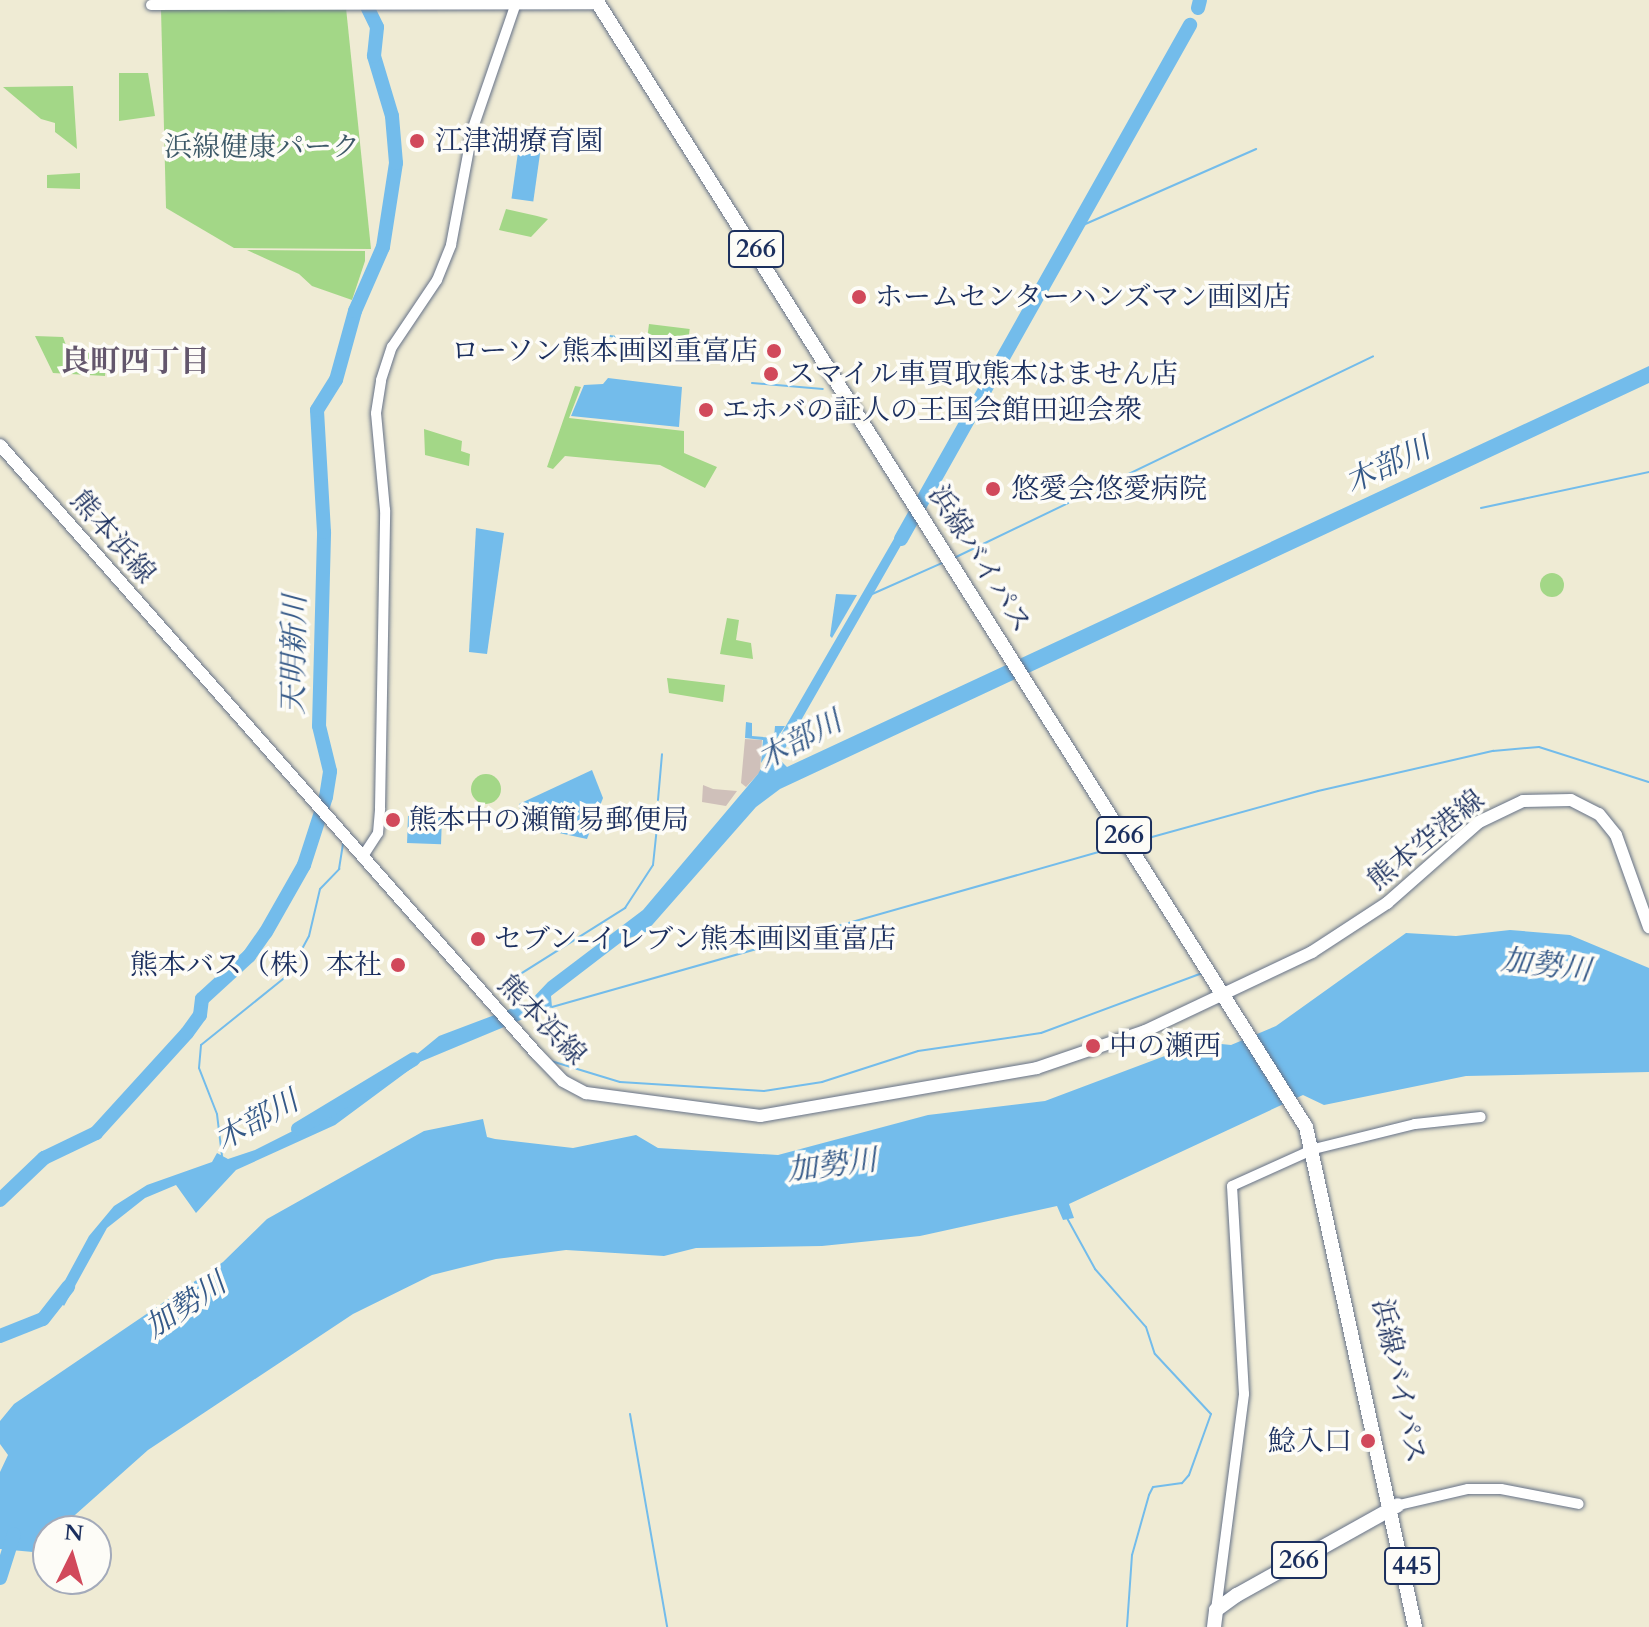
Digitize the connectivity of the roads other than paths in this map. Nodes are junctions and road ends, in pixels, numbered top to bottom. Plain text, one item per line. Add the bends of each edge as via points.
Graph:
1 (598, 2) edge
2 (151, 5) dead end
3 (515, 6) junction
4 (0, 445) edge
5 (365, 853) junction
6 (1649, 927) edge
7 (1226, 996) junction
8 (1481, 1117) dead end
9 (1318, 1156) junction
10 (1579, 1504) dead end
11 (1395, 1507) junction
12 (1216, 1610) junction
13 (1214, 1627) edge
14 (1415, 1627) edge
15 (1425, 1627) edge

1 - 3 street
1 - 7 highway, 浜線バイパス / 266
2 - 3 street
3 - 5 street via 473,128 451,245 437,280 392,347 381,380 376,413 385,510 380,808 378,833
4 - 5 main road, 熊本浜線
5 - 7 main road, 熊本浜線 via 563,1081 586,1093 760,1116 1037,1068
6 - 7 main road, 熊本空港線 via 1616,835 1599,814 1571,800 1523,801 1479,822 1368,918
7 - 9 highway, 浜線バイパス / 266 via 1286,1090
8 - 9 street via 1415,1124
9 - 11 highway, 浜線バイパス / 266
9 - 12 street via 1241,1180 1231,1191 1244,1394
10 - 11 street via 1501,1489 1468,1489
11 - 12 highway, 266
11 - 14 highway, 浜線バイパス / 445
11 - 15 highway, 浜線バイパス / 445
12 - 13 highway

